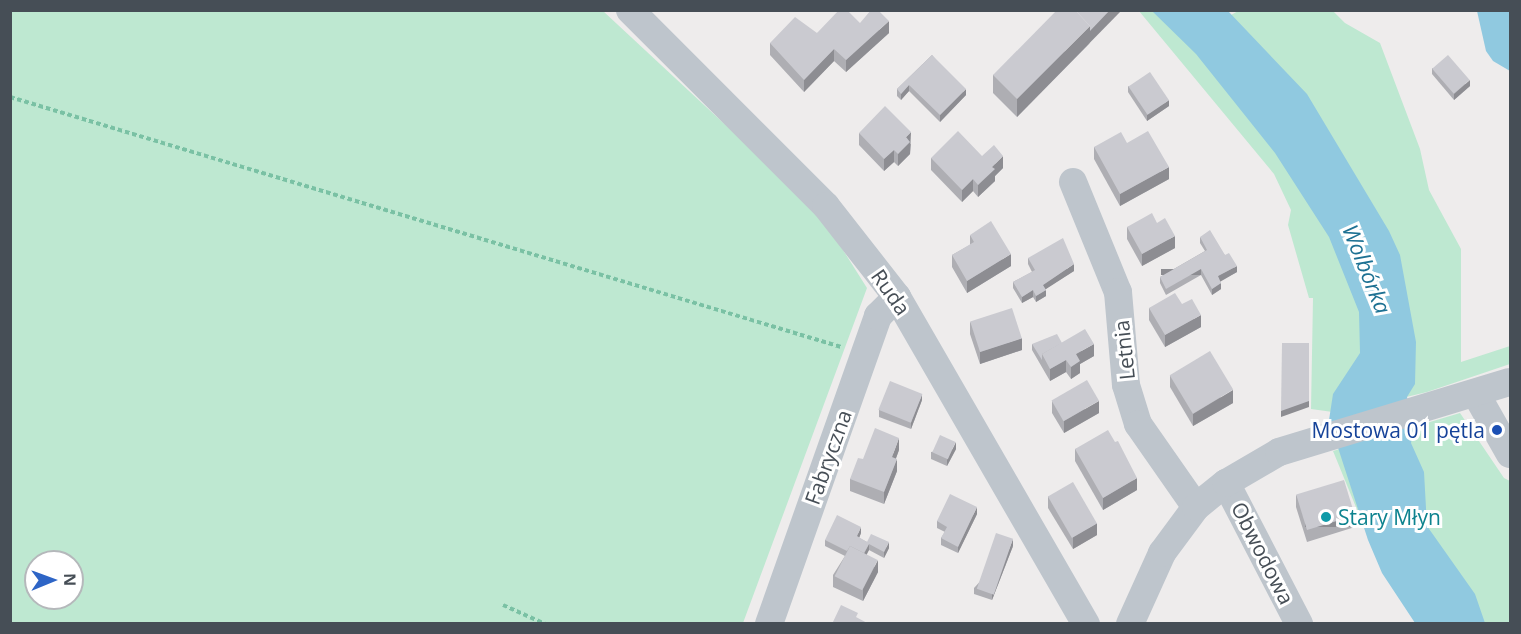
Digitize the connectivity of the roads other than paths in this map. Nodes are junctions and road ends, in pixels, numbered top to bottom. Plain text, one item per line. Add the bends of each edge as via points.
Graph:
1 (630, 10) edge
2 (1072, 182) dead end
3 (897, 297) junction
4 (1510, 382) edge
5 (1476, 394) junction
6 (1510, 454) edge
7 (1226, 483) junction
8 (1196, 507) junction
9 (769, 624) edge
10 (1086, 624) edge
11 (1130, 624) edge
12 (1299, 624) edge

1 - 3 street, Ruda via 826,206
2 - 8 street, Letnia via 1118,292 1126,386 1138,424
3 - 9 street, Fabryczna via 878,316
3 - 10 street, Ruda
4 - 5 street
5 - 6 street
5 - 7 street via 1279,452
7 - 8 street
7 - 12 street, Obwodowa
8 - 11 street via 1162,553

